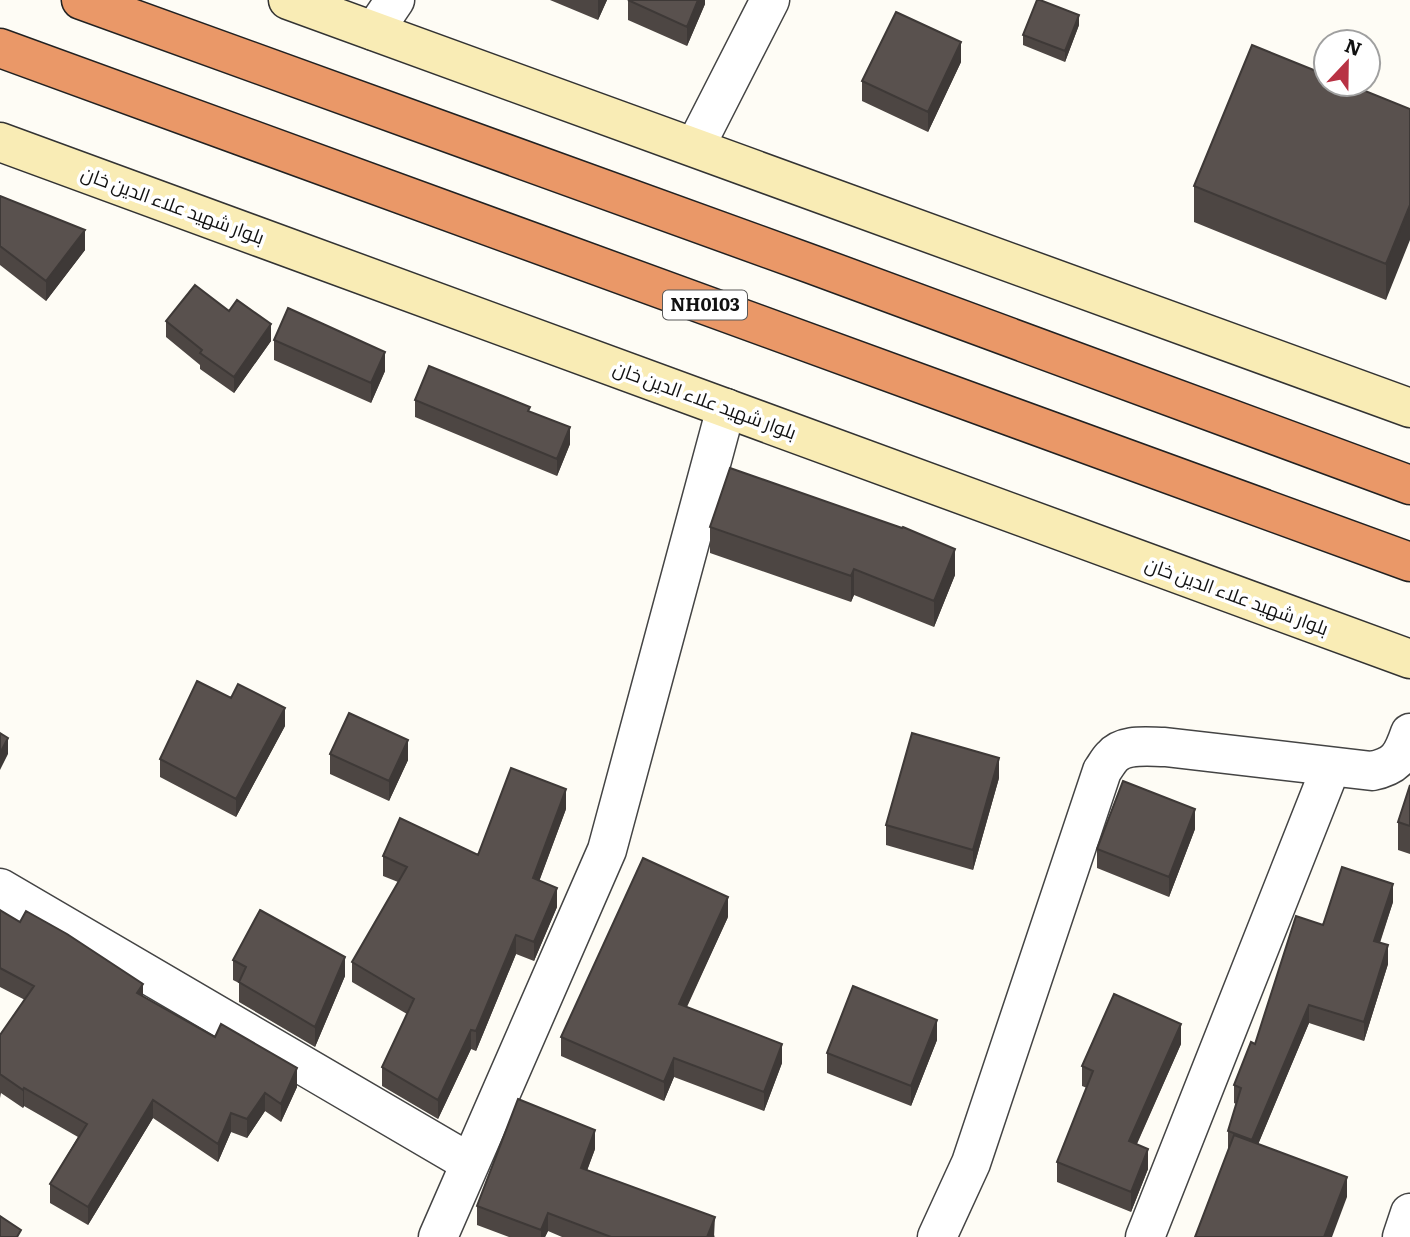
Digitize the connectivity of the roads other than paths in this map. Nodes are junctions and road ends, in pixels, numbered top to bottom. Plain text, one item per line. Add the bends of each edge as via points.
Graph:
1 (82, 0) edge
2 (288, 0) edge
3 (395, 0) edge
4 (770, 0) edge
5 (374, 31) junction
6 (0, 48) edge
7 (0, 142) edge
8 (695, 147) junction
9 (726, 408) junction
10 (1410, 408) edge
11 (1410, 485) edge
12 (1410, 562) edge
13 (1410, 659) edge
14 (1410, 733) edge
15 (1331, 766) junction
16 (0, 888) edge
17 (470, 1163) junction
18 (1410, 1213) edge
19 (438, 1237) edge
20 (937, 1237) edge
21 (1145, 1237) edge
22 (1402, 1237) edge

1 - 11 highway
2 - 5 street
3 - 5 street
4 - 8 street
5 - 8 street
6 - 12 highway, NH0103
7 - 9 street, بلوار شهید علاء الدین خان
8 - 10 street
9 - 13 street, بلوار شهید علاء الدین خان
9 - 17 street via 607,850
14 - 15 street via 1403,754 1387,768 1372,771
15 - 20 street via 1142,746 1113,755 1102,771 971,1163
15 - 21 street
16 - 17 street
17 - 19 street
18 - 22 street

